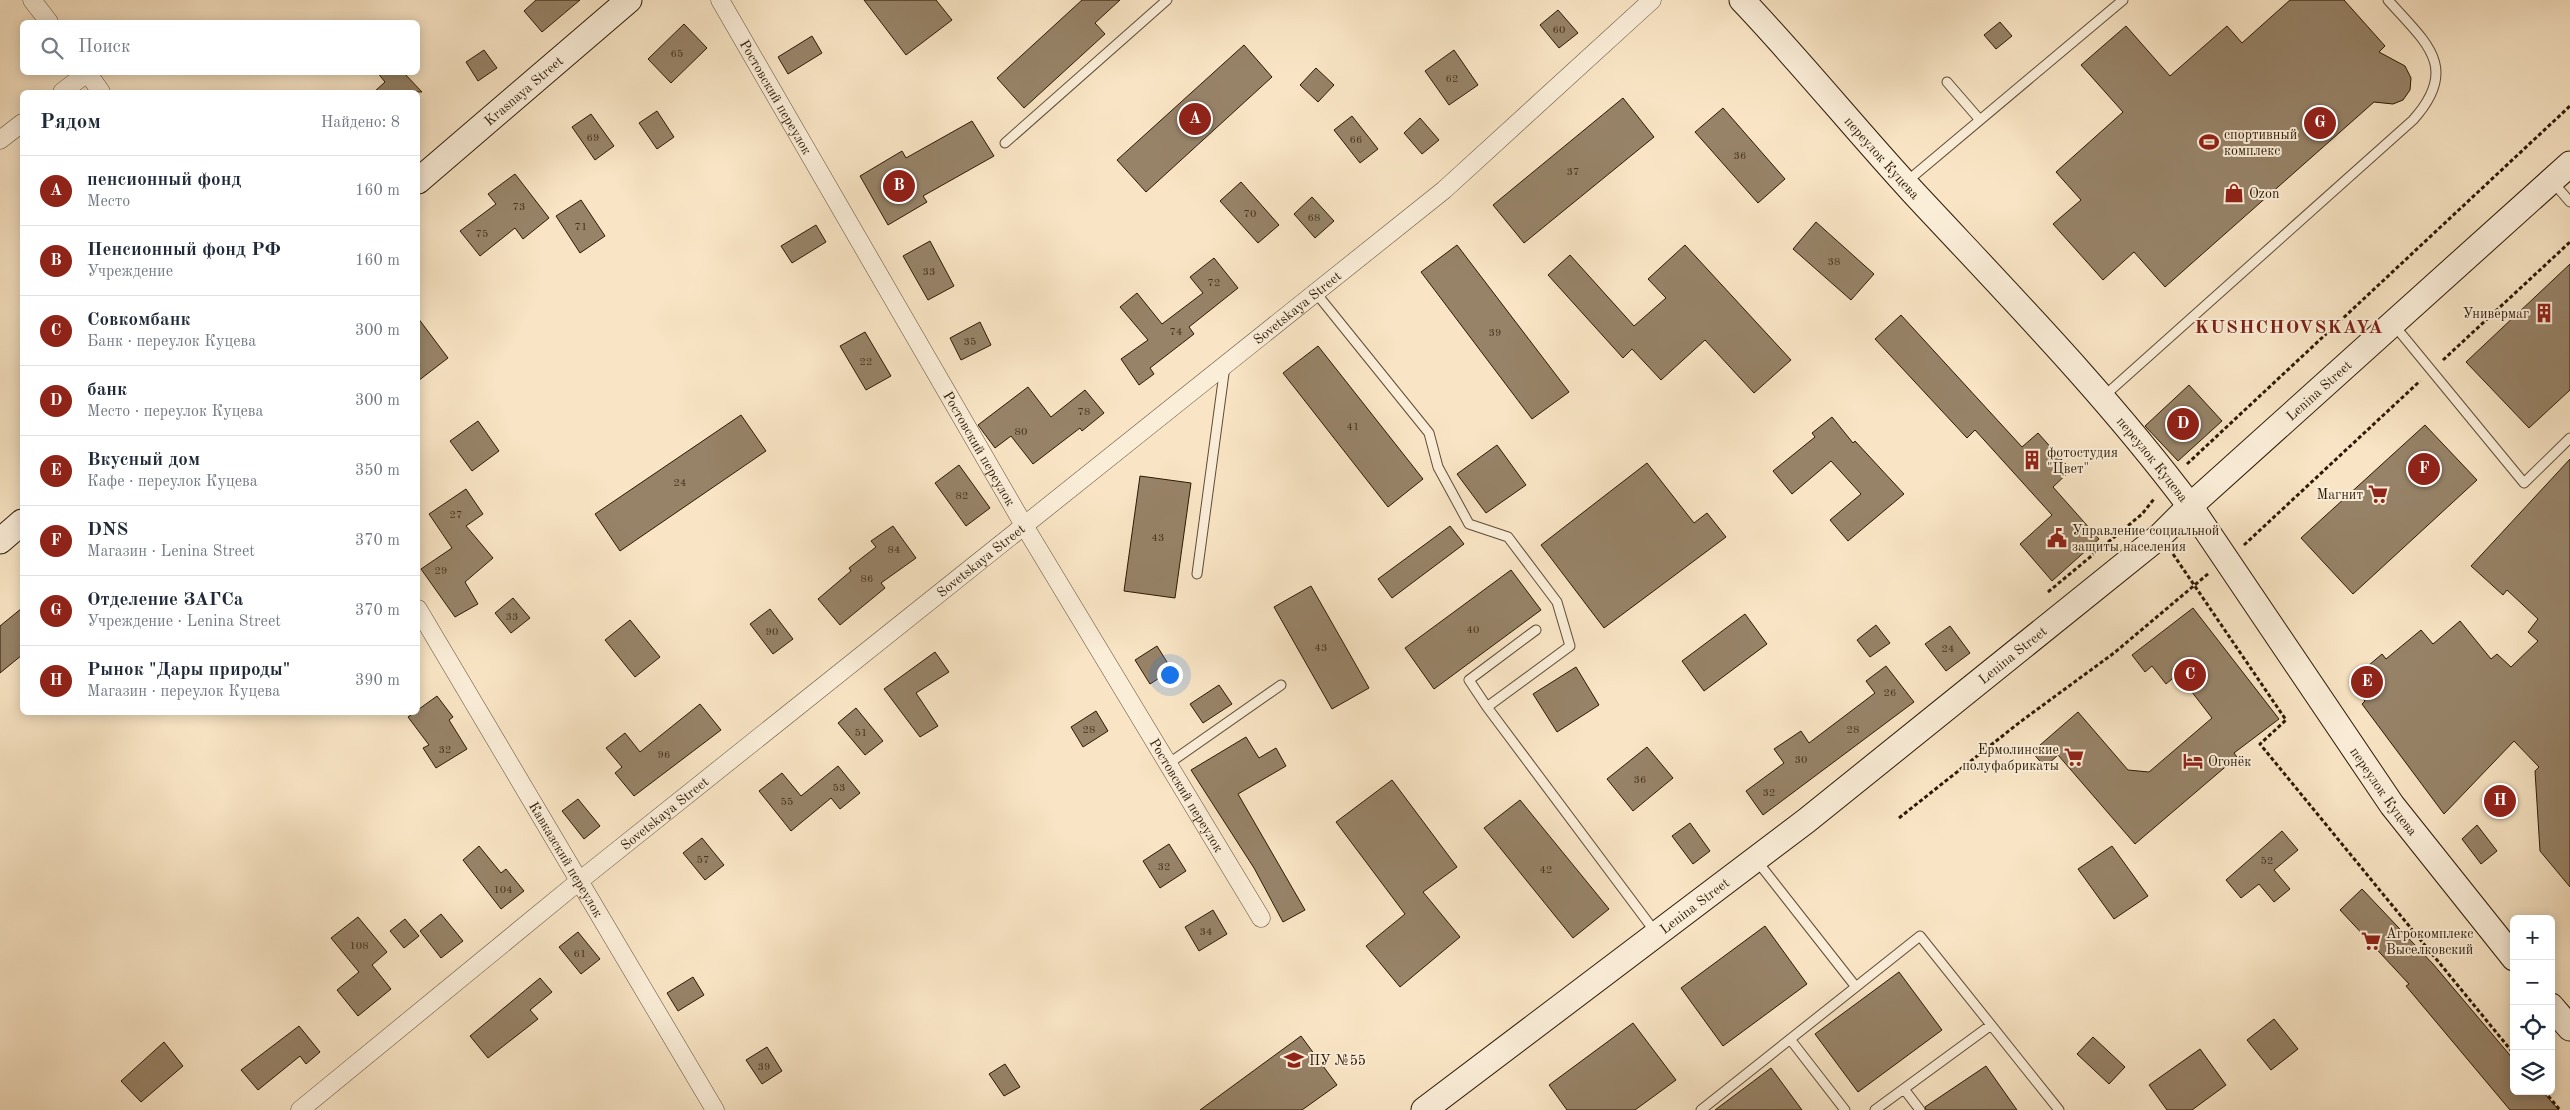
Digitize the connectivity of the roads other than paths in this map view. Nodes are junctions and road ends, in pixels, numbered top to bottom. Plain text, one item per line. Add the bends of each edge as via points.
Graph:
1 (32, 0) edge
2 (629, 0) edge
3 (720, 0) edge
4 (1167, 0) edge
5 (1652, 0) edge
6 (1742, 0) edge
7 (2123, 0) edge
8 (2388, 0) edge
9 (47, 20) edge
10 (84, 75) edge
11 (88, 75) edge
12 (1947, 82) dead end
13 (65, 90) edge
14 (100, 90) edge
15 (1980, 120) junction
16 (20, 125) edge
17 (0, 140) edge
18 (1004, 142) dead end
19 (2570, 164) edge
20 (420, 179) edge
21 (2552, 181) junction
22 (1905, 183) junction
23 (2570, 202) edge
24 (1316, 293) junction
25 (2394, 325) junction
26 (1225, 366) junction
27 (2103, 398) junction
28 (2570, 438) edge
29 (2198, 500) junction
30 (20, 524) edge
31 (1025, 527) junction
32 (0, 541) edge
33 (1197, 574) dead end
34 (420, 612) edge
35 (1536, 630) dead end
36 (1281, 685) dead end
37 (1487, 707) junction
38 (1168, 764) junction
39 (1756, 860) junction
40 (578, 882) junction
41 (1261, 918) dead end
42 (1658, 936) junction
43 (2510, 953) edge
44 (1856, 987) junction
45 (2555, 1011) edge
46 (1991, 1026) junction
47 (2570, 1028) edge
48 (1790, 1039) junction
49 (1904, 1089) junction
50 (300, 1110) edge
51 (716, 1110) edge
52 (1424, 1110) edge
53 (1701, 1110) edge
54 (1845, 1110) edge
55 (1875, 1110) edge
56 (1920, 1110) edge
57 (2059, 1110) edge

1 - 9 street
2 - 20 street, Krasnaya Street
3 - 31 street, Ростовский переулок
4 - 18 lane
5 - 24 street, Sovetskaya Street via 1444,190
6 - 22 street, переулок Куцева
7 - 15 lane
8 - 27 lane via 2428,45 2437,63 2428,104
10 - 13 street
11 - 14 street
12 - 15 lane
15 - 22 lane
16 - 17 street
19 - 21 street, Lenina Street
21 - 23 lane
21 - 25 street, Lenina Street
22 - 27 street, переулок Куцева
24 - 26 street, Sovetskaya Street
24 - 37 lane via 1429,433 1438,467 1468,524 1508,537 1556,602 1570,646
25 - 28 lane via 2524,483
25 - 29 street, Lenina Street
26 - 31 street, Sovetskaya Street
26 - 33 lane
27 - 29 street, переулок Куцева via 2178,472
29 - 39 street, Lenina Street via 2160,536
29 - 43 street, переулок Куцева via 2235,552 2392,805
30 - 32 street
31 - 38 street, Ростовский переулок
31 - 40 street, Sovetskaya Street
34 - 40 street, Кавказский переулок
35 - 37 lane via 1469,680
36 - 38 lane
37 - 42 lane
38 - 41 street, Ростовский переулок
39 - 42 street, Lenina Street
39 - 44 lane
40 - 50 street, Sovetskaya Street
40 - 51 street, Кавказский переулок
42 - 52 street, Lenina Street
44 - 46 lane via 1920,936
44 - 48 lane
45 - 47 street
46 - 49 lane
46 - 57 lane
48 - 53 lane
48 - 54 lane
49 - 55 lane
49 - 56 lane

